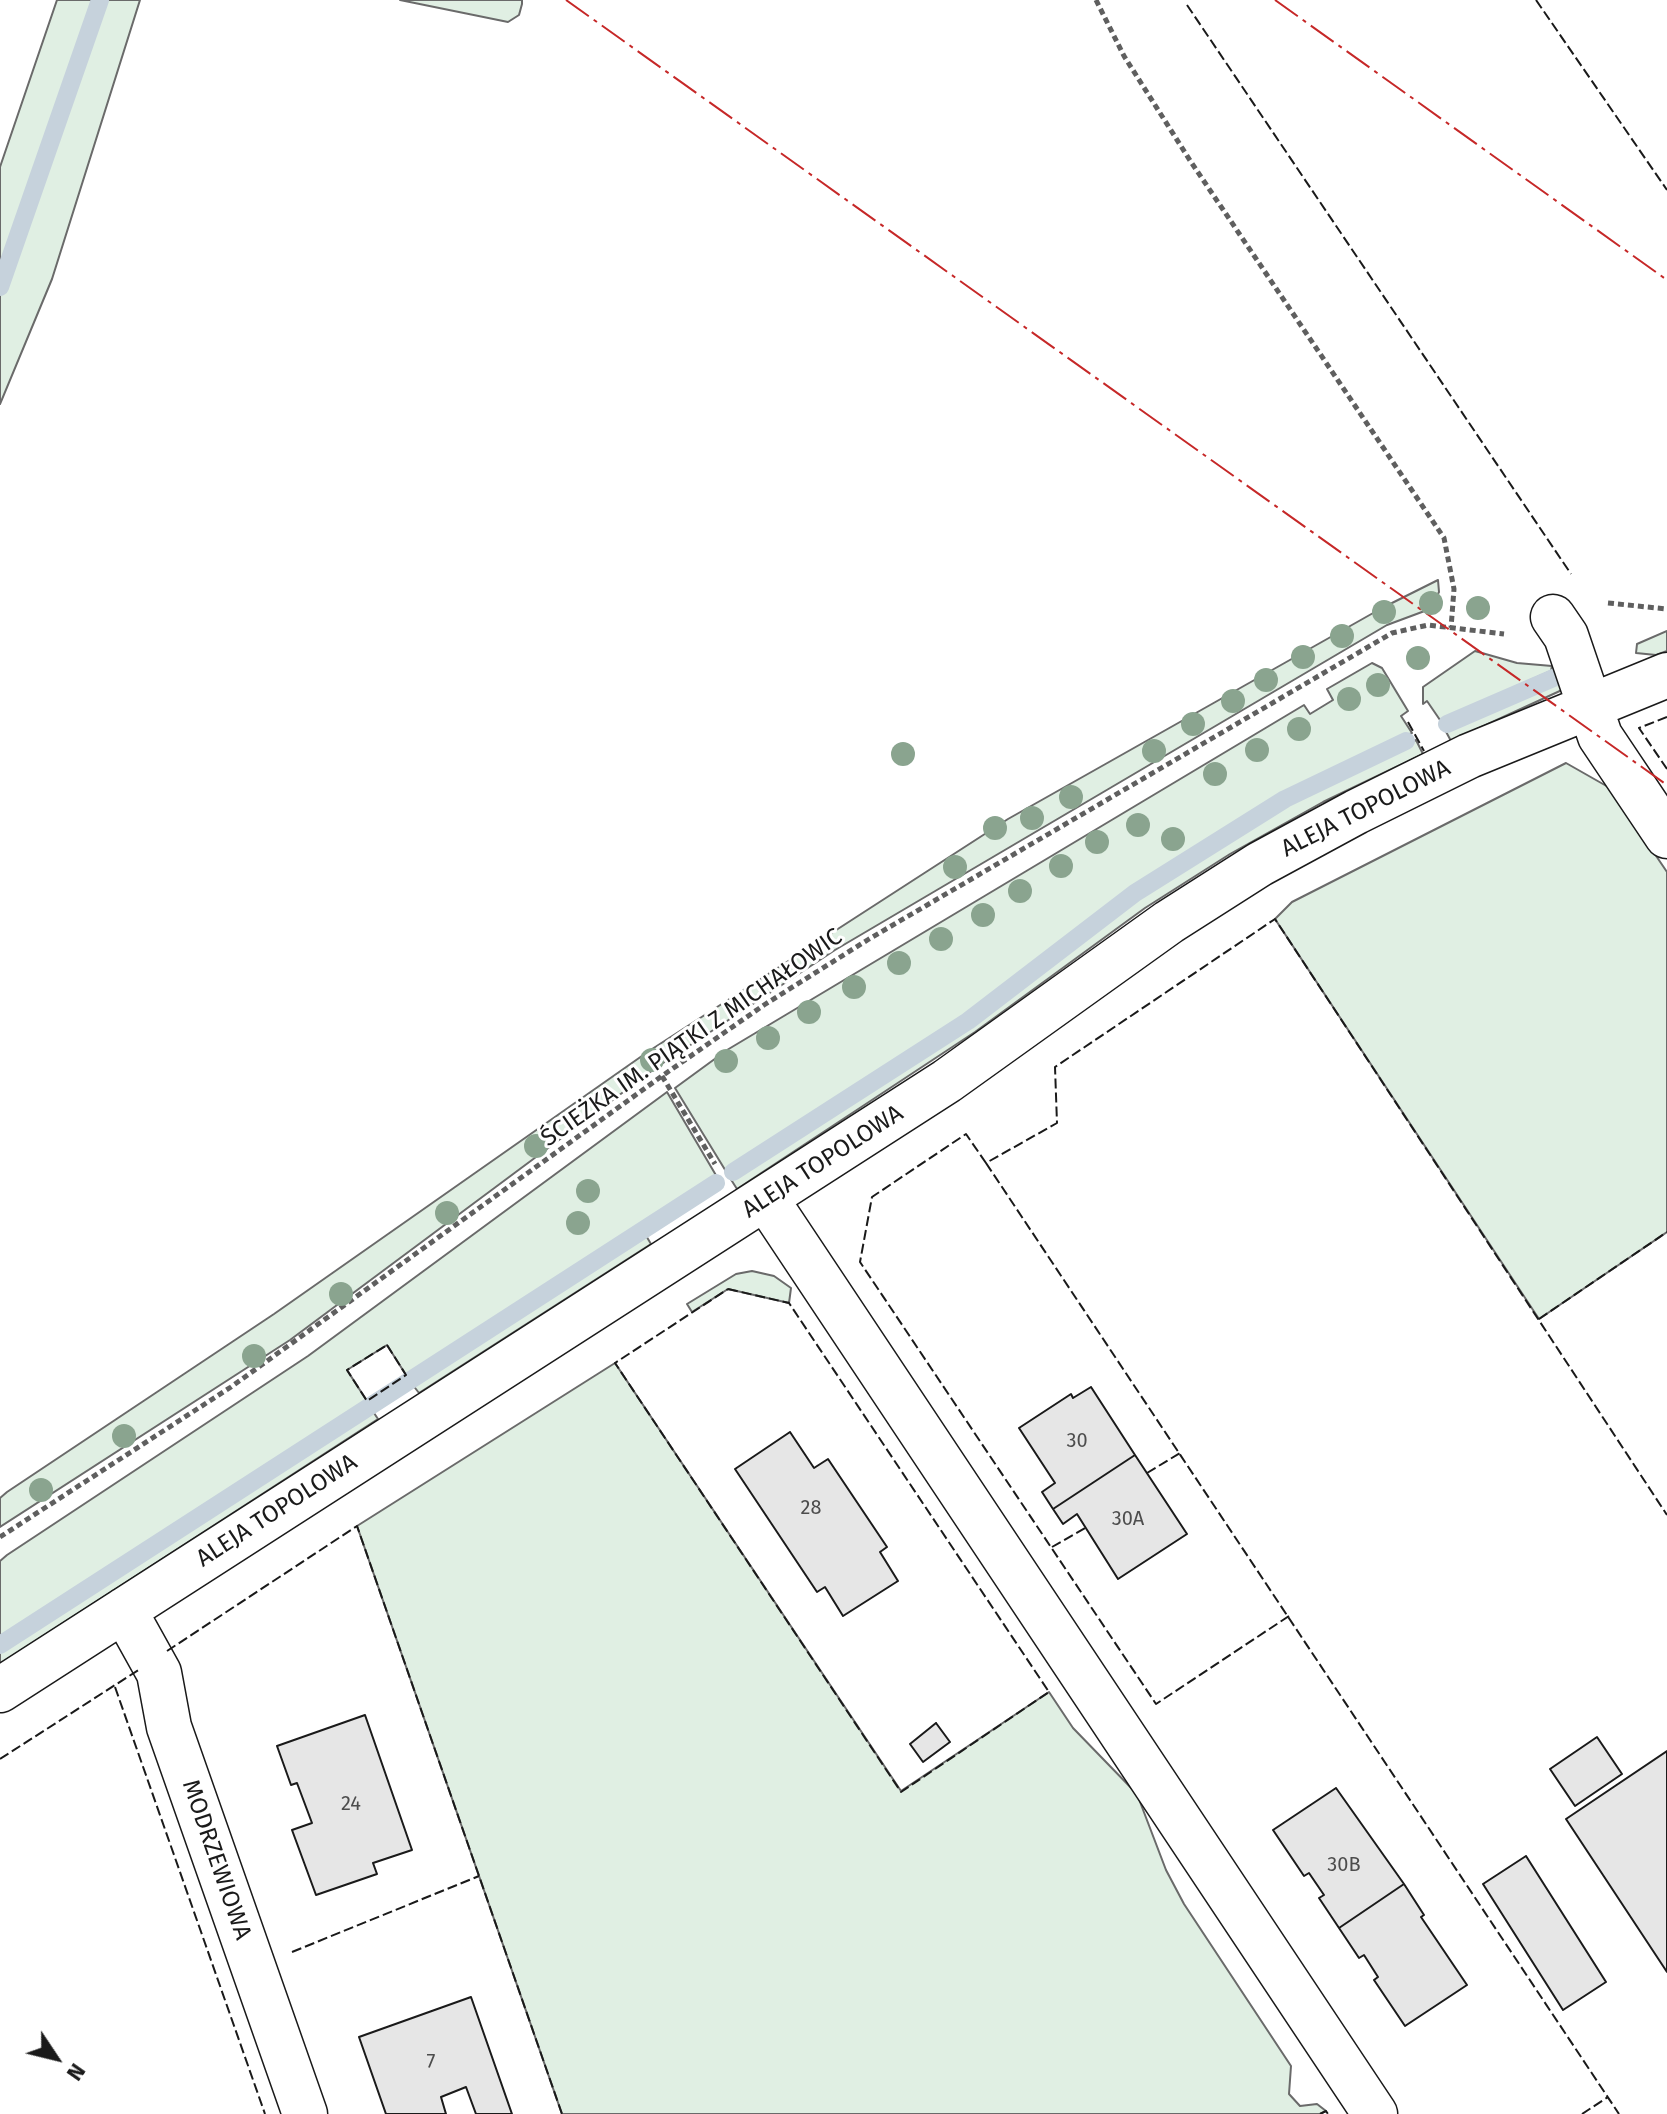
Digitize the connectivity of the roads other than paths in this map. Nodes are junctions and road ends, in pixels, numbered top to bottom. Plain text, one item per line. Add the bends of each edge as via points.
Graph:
1 (1553, 617) dead end
2 (1667, 675) edge
3 (1591, 704) junction
4 (1667, 836) edge
5 (766, 1199) junction
6 (124, 1610) junction
7 (0, 1690) edge
8 (305, 2114) edge
9 (1375, 2114) edge

1 - 3 street via 1566,636
2 - 3 street, ALEJA TOPOLOWA
3 - 4 street via 1600,736
3 - 5 street, ALEJA TOPOLOWA via 1406,786 1260,864
5 - 6 street, ALEJA TOPOLOWA
5 - 9 street
6 - 7 street, ALEJA TOPOLOWA
6 - 8 street, MODRZEWIOWA via 159,1673 169,1727

